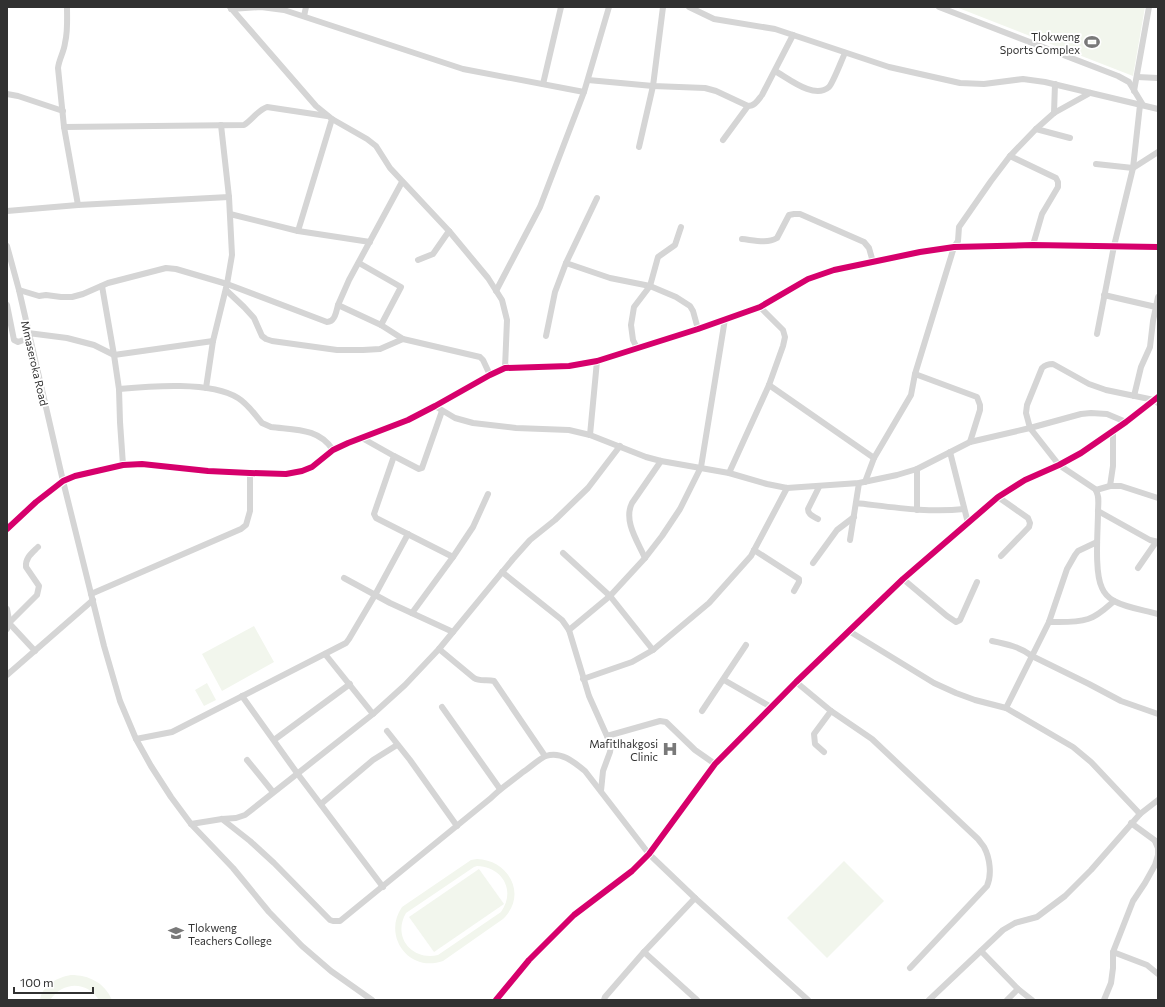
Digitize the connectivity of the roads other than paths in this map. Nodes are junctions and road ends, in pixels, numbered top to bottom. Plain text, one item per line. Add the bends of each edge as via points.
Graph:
1 (67, 7) edge
2 (306, 7) edge
3 (561, 7) edge
4 (609, 7) edge
5 (663, 7) edge
6 (689, 7) edge
7 (939, 7) edge
8 (1149, 7) edge
9 (230, 8) edge
10 (304, 16) junction
11 (793, 35) junction
12 (845, 52) junction
13 (775, 71) junction
14 (1137, 77) junction
15 (1158, 78) edge
16 (588, 80) junction
17 (543, 84) junction
18 (1055, 84) junction
19 (653, 86) junction
20 (1134, 91) junction
21 (584, 92) junction
22 (1090, 93) junction
23 (7, 94) edge
24 (1142, 105) junction
25 (748, 106) junction
26 (1158, 108) edge
27 (63, 111) junction
28 (1054, 113) junction
29 (330, 117) junction
30 (221, 125) junction
31 (64, 127) junction
32 (1036, 129) junction
33 (1070, 138) dead end
34 (723, 140) dead end
35 (639, 147) dead end
36 (1158, 152) edge
37 (1010, 156) junction
38 (1096, 164) dead end
39 (1133, 168) junction
40 (402, 182) junction
41 (229, 197) junction
42 (597, 198) dead end
43 (78, 205) junction
44 (7, 211) edge
45 (230, 214) junction
46 (681, 227) dead end
47 (449, 230) junction
48 (298, 231) junction
49 (742, 239) dead end
50 (370, 242) junction
51 (1033, 245) junction
52 (7, 246) edge
53 (1114, 246) junction
54 (954, 247) junction
55 (1158, 247) edge
56 (871, 258) junction
57 (418, 260) dead end
58 (359, 263) junction
59 (566, 263) junction
60 (102, 286) junction
61 (650, 286) junction
62 (226, 287) junction
63 (19, 290) junction
64 (496, 291) junction
65 (1104, 295) junction
66 (1158, 297) edge
67 (7, 305) edge
68 (338, 305) junction
69 (760, 307) junction
70 (1156, 307) junction
71 (725, 320) junction
72 (381, 325) junction
73 (698, 329) junction
74 (1097, 334) dead end
75 (29, 336) junction
76 (546, 336) dead end
77 (404, 339) junction
78 (213, 340) junction
79 (637, 348) junction
80 (114, 355) junction
81 (597, 361) junction
82 (505, 368) junction
83 (914, 374) junction
84 (490, 375) junction
85 (769, 385) junction
86 (206, 388) junction
87 (119, 389) junction
88 (1134, 396) junction
89 (1157, 400) edge
90 (435, 406) junction
91 (442, 411) junction
92 (1126, 422) junction
93 (1030, 428) junction
94 (1113, 431) junction
95 (590, 435) junction
96 (362, 438) junction
97 (970, 442) junction
98 (620, 446) junction
99 (333, 450) junction
100 (950, 452) junction
101 (394, 456) junction
102 (874, 458) junction
103 (662, 461) junction
104 (123, 465) junction
105 (1059, 465) junction
106 (701, 467) junction
107 (917, 469) junction
108 (250, 473) junction
109 (729, 473) junction
110 (62, 480) junction
111 (862, 482) junction
112 (1110, 486) junction
113 (819, 487) junction
114 (787, 488) junction
115 (1096, 490) junction
116 (488, 494) dead end
117 (998, 497) junction
118 (1158, 498) edge
119 (856, 503) junction
120 (964, 509) junction
121 (917, 510) junction
122 (1098, 511) junction
123 (854, 517) junction
124 (818, 519) dead end
125 (968, 523) junction
126 (7, 529) edge
127 (408, 534) junction
128 (850, 540) dead end
129 (1097, 542) junction
130 (1157, 542) edge
131 (38, 547) dead end
132 (754, 550) junction
133 (563, 553) dead end
134 (1001, 556) dead end
135 (453, 557) junction
136 (645, 558) junction
137 (812, 563) dead end
138 (1138, 568) dead end
139 (502, 572) junction
140 (344, 578) dead end
141 (903, 579) junction
142 (977, 582) dead end
143 (794, 591) dead end
144 (375, 595) junction
145 (610, 596) junction
146 (92, 597) junction
147 (1114, 601) junction
148 (7, 609) edge
149 (412, 613) junction
150 (1158, 614) edge
151 (1049, 622) junction
152 (8, 626) edge
153 (569, 630) junction
154 (848, 631) junction
155 (453, 632) junction
156 (992, 641) dead end
157 (746, 645) dead end
158 (439, 649) junction
159 (653, 650) junction
160 (35, 651) junction
161 (325, 654) junction
162 (1032, 656) junction
163 (7, 675) edge
164 (583, 679) junction
165 (724, 680) junction
166 (796, 682) junction
167 (350, 684) junction
168 (242, 696) junction
169 (442, 707) dead end
170 (771, 707) junction
171 (1006, 708) junction
172 (702, 711) dead end
173 (831, 711) junction
174 (373, 714) junction
175 (1158, 714) edge
176 (387, 731) dead end
177 (607, 736) junction
178 (136, 739) junction
179 (274, 740) junction
180 (396, 745) junction
181 (824, 752) dead end
182 (545, 756) junction
183 (247, 760) dead end
184 (715, 764) junction
185 (298, 773) junction
186 (500, 790) junction
187 (601, 791) junction
188 (273, 792) junction
189 (1158, 800) edge
190 (321, 804) junction
191 (1140, 814) junction
192 (222, 818) junction
193 (1131, 823) junction
194 (191, 824) junction
195 (457, 826) junction
196 (1156, 842) edge
197 (649, 854) junction
198 (383, 887) junction
199 (695, 898) junction
200 (981, 951) junction
201 (644, 952) junction
202 (1113, 952) junction
203 (910, 968) dead end
204 (1158, 974) edge
205 (1018, 989) junction
206 (372, 1000) edge
207 (496, 1000) edge
208 (604, 1000) edge
209 (697, 1000) edge
210 (808, 1000) edge
211 (929, 1000) edge
212 (1007, 1000) edge
213 (1032, 1000) edge
214 (1104, 1000) edge

1 - 27 street via 65,45 58,68
2 - 10 street
3 - 17 street
4 - 16 street
5 - 19 street
6 - 11 street via 714,19 770,28
7 - 20 street via 1118,76 1128,82
8 - 14 street
9 - 10 street via 272,8
9 - 29 street via 316,106
10 - 17 street via 463,69
11 - 12 street
11 - 13 street
12 - 13 street via 830,86 820,91 808,90
12 - 18 street via 889,67 960,82 984,84 1023,79
13 - 25 street via 757,101
14 - 15 street
14 - 20 street
16 - 19 street
16 - 21 street
17 - 21 street
18 - 22 street
18 - 28 street
19 - 25 street via 705,88
19 - 35 street
20 - 24 street
21 - 64 street via 540,207
22 - 24 street
22 - 28 street
23 - 27 street
24 - 26 street
24 - 39 street
25 - 34 street
27 - 31 street
28 - 32 street
29 - 30 street via 267,107 262,108 244,125
29 - 40 street via 376,146
29 - 48 street
30 - 31 street
30 - 41 street
31 - 43 street
32 - 33 street
32 - 37 street
36 - 39 street
37 - 51 street via 1056,178 1058,182 1058,187 1042,214
37 - 54 street via 959,227 958,241
38 - 39 street
39 - 53 street
40 - 47 street
40 - 50 street
41 - 43 street
41 - 45 street
42 - 59 street
43 - 44 street
45 - 48 street
45 - 62 street via 232,255
46 - 61 street via 675,245 658,257
47 - 57 street via 433,254
47 - 64 street
48 - 50 street
49 - 56 street via 774,240 790,216 797,213 864,242 869,248
50 - 58 street
51 - 53 street
51 - 54 street
52 - 63 street, Mmaseroka Road
53 - 55 street
53 - 65 street
54 - 56 street
54 - 83 street
56 - 69 street via 819,274
58 - 68 street
58 - 72 street via 401,287
59 - 61 street via 610,278
59 - 76 street via 555,292
60 - 62 street via 171,268
60 - 63 street via 83,294 66,297 39,296
60 - 80 street
61 - 73 street via 690,306
61 - 79 street via 634,307 631,325
62 - 68 street via 327,322 332,320
62 - 77 street via 254,318 262,336 272,341 337,350 363,350 380,349
62 - 78 street
63 - 75 street, Mmaseroka Road
64 - 82 street via 502,300 507,320
65 - 70 street
65 - 74 street
66 - 70 street
67 - 75 street via 14,340 18,342
68 - 72 street
69 - 71 street
69 - 85 street via 785,334
70 - 88 street via 1150,347 1141,367
71 - 73 street
71 - 106 street
72 - 77 street
73 - 79 street
75 - 80 street via 67,338 94,345
75 - 110 street, Mmaseroka Road
77 - 84 street via 480,357
78 - 80 street
78 - 86 street
79 - 81 street
80 - 87 street
81 - 82 street via 569,366
81 - 95 street
82 - 84 street
83 - 97 street via 977,397 980,410
83 - 102 street via 911,395
84 - 90 street
85 - 102 street
85 - 109 street
86 - 87 street via 153,386
86 - 99 street via 239,399 266,425 317,434
87 - 104 street
88 - 89 street
88 - 93 street via 1089,384 1053,364 1047,364 1042,368 1027,405 1026,413
89 - 92 street
90 - 91 street
90 - 96 street
91 - 95 street via 473,423 569,430
91 - 101 street via 422,469 419,470
92 - 93 street via 1107,414 1090,413
92 - 94 street
93 - 97 street
93 - 105 street
94 - 105 street
94 - 112 street
95 - 98 street
96 - 99 street
96 - 101 street
97 - 100 street
98 - 103 street
98 - 139 street via 588,488 530,540
99 - 108 street via 312,467 302,471 286,474
100 - 107 street
100 - 120 street
101 - 127 street via 374,514 376,518
102 - 111 street
103 - 106 street
103 - 136 street via 629,509 631,528
104 - 108 street via 142,464
104 - 110 street
105 - 115 street
105 - 117 street via 1025,480
106 - 109 street
106 - 136 street via 680,509
107 - 111 street
107 - 121 street
108 - 146 street via 250,511 246,524 241,529
109 - 114 street
110 - 126 street
110 - 146 street, Mmaseroka Road
111 - 113 street
111 - 119 street
112 - 115 street
112 - 118 street via 1121,486
113 - 114 street
113 - 124 street via 808,509 809,514
114 - 132 street
115 - 122 street
116 - 135 street via 473,527
117 - 125 street
117 - 134 street via 1028,518 1030,523 1029,528
119 - 121 street
119 - 123 street
120 - 121 street
120 - 125 street
122 - 129 street
122 - 130 street
123 - 128 street
123 - 137 street via 837,530
125 - 141 street
127 - 135 street
127 - 144 street
129 - 147 street via 1101,586
129 - 151 street via 1078,551 1067,568
130 - 138 street
131 - 152 street via 27,558 26,564 38,583 37,595
132 - 143 street via 799,579
132 - 159 street via 709,603
133 - 145 street
135 - 149 street
136 - 145 street
139 - 153 street via 562,620
139 - 155 street
140 - 144 street
141 - 142 street via 956,622 960,620
141 - 154 street
144 - 149 street
144 - 161 street via 346,643
145 - 153 street
145 - 159 street
146 - 160 street
146 - 178 street, Mmaseroka Road via 120,701
147 - 150 street
147 - 151 street via 1089,619
148 - 152 street
149 - 155 street
151 - 162 street
152 - 160 street
153 - 164 street
154 - 166 street
154 - 171 street via 934,683 962,695
155 - 158 street
156 - 162 street via 1016,646
157 - 165 street
158 - 174 street
158 - 182 street via 477,680 494,681
159 - 164 street via 632,662
160 - 163 street
161 - 167 street
161 - 168 street
162 - 171 street
162 - 175 street via 1120,701
164 - 177 street
165 - 170 street
165 - 172 street
166 - 170 street
166 - 173 street
167 - 174 street
167 - 179 street
168 - 178 street via 172,732
168 - 179 street
169 - 186 street
170 - 184 street
171 - 191 street via 1073,747 1091,762
173 - 181 street via 814,734 815,744
173 - 203 street via 872,739 978,840 988,859 990,878 987,886
174 - 185 street
176 - 180 street
177 - 184 street via 660,721 666,722 695,750
177 - 187 street via 611,745 603,771
178 - 194 street, Mmaseroka Road via 171,797
179 - 185 street
180 - 190 street via 373,760
180 - 195 street via 410,760
182 - 186 street
182 - 187 street via 557,756 574,761
183 - 188 street
184 - 197 street
185 - 188 street
185 - 190 street
186 - 195 street
187 - 197 street
188 - 192 street via 245,815
189 - 191 street
190 - 198 street
191 - 193 street
192 - 194 street
192 - 198 street via 274,863 330,920 342,920
193 - 196 street
193 - 200 street via 1065,896 1037,917 1014,923 1003,930
194 - 206 street, Mmaseroka Road via 302,946 331,971
195 - 198 street
196 - 202 street via 1158,855 1155,865 1133,901
197 - 199 street
197 - 207 street via 632,871 574,915 529,960
199 - 201 street
199 - 210 street
200 - 205 street
200 - 211 street
201 - 208 street
201 - 209 street
202 - 204 street via 1147,965
202 - 214 street via 1111,983
205 - 212 street
205 - 213 street

